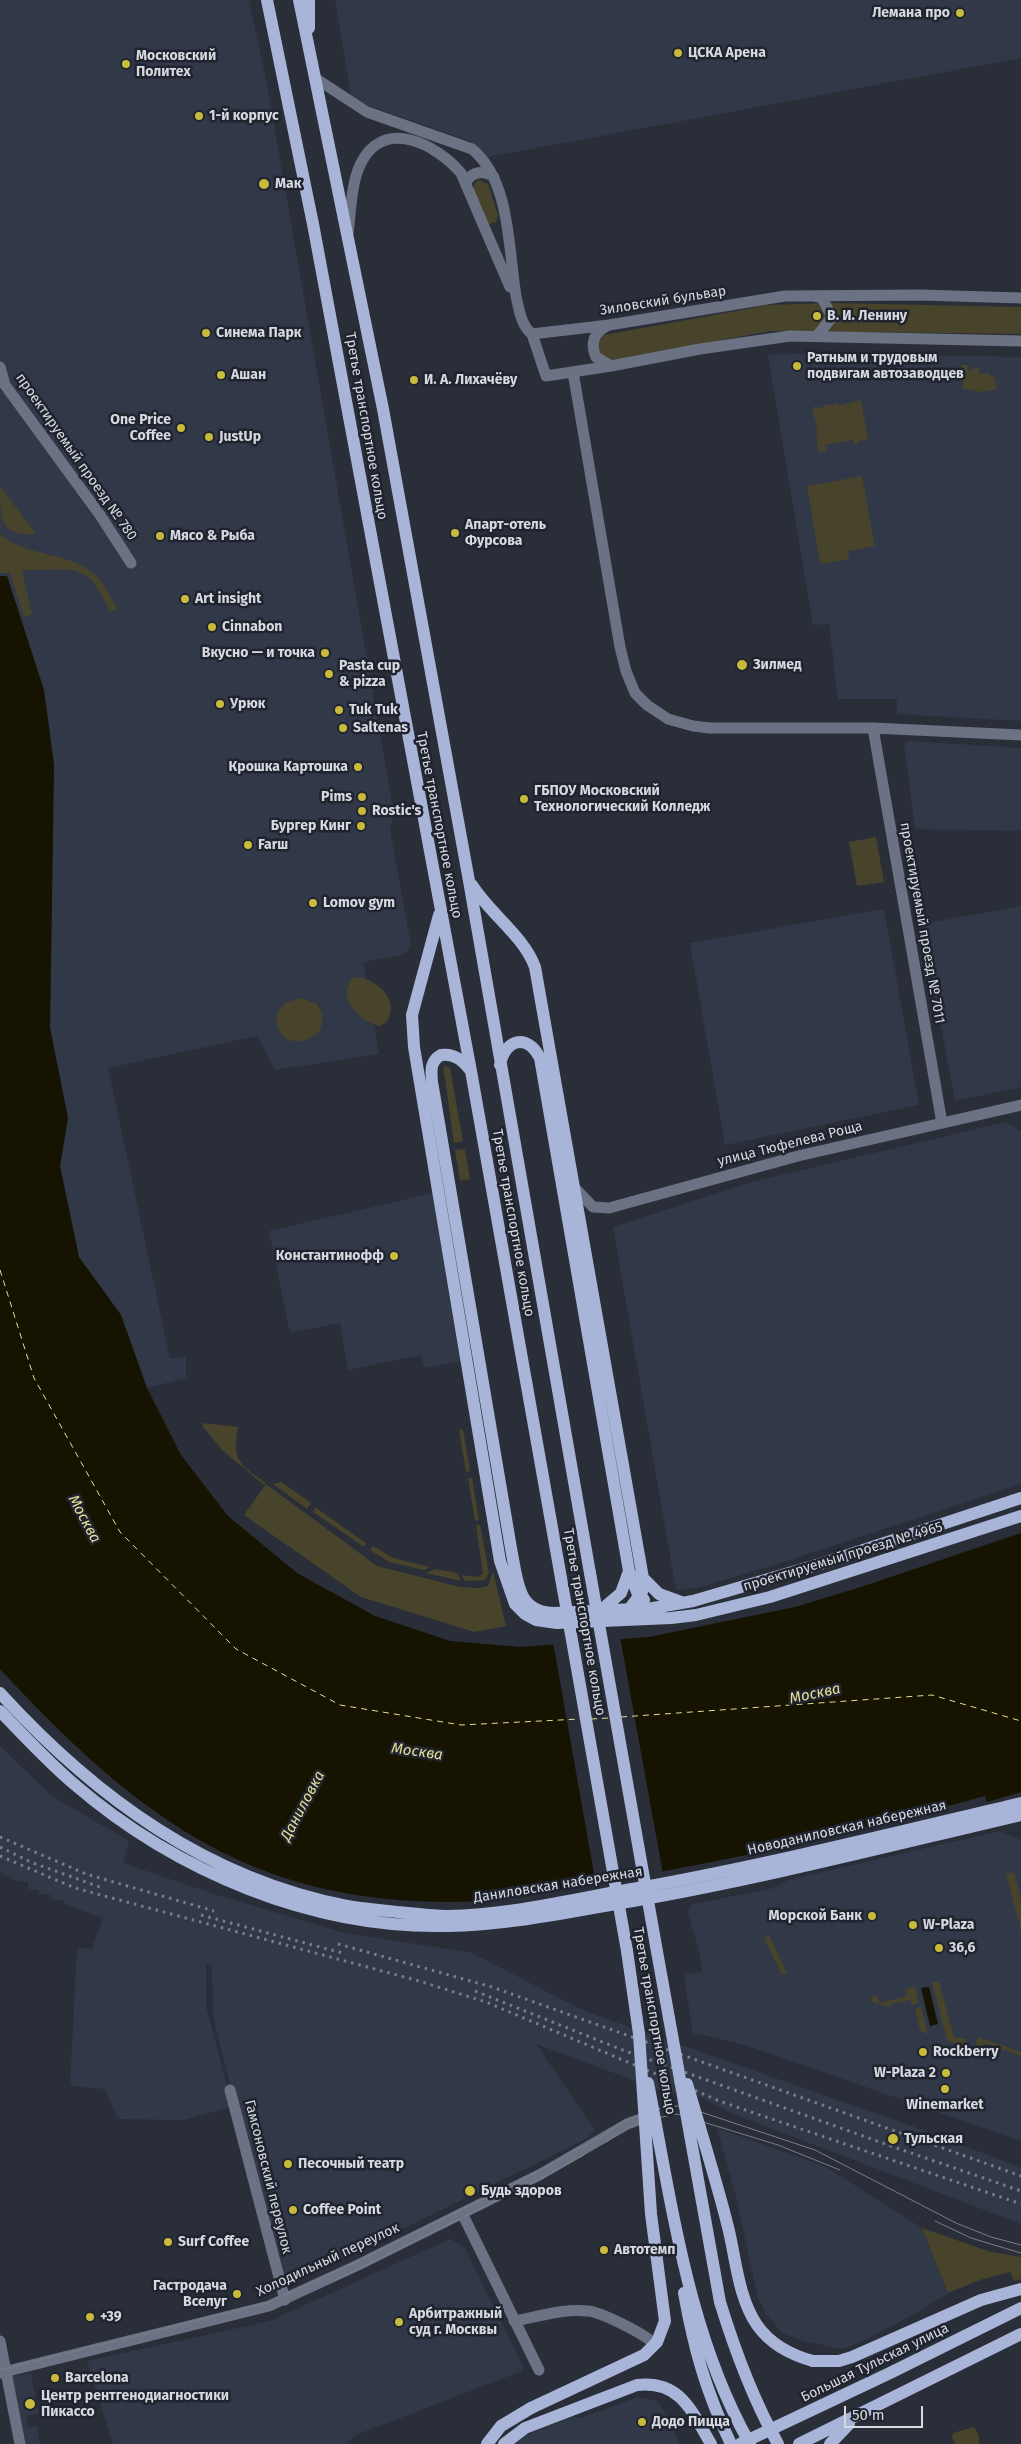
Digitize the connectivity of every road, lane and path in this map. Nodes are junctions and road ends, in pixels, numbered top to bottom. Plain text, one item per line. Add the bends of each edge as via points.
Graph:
1 (260, 0) edge
2 (267, 0) edge
3 (299, 0) edge
4 (309, 0) edge
5 (271, 22) junction
6 (309, 53) junction
7 (315, 78) junction
8 (494, 177) junction
9 (466, 182) junction
10 (506, 225) junction
11 (485, 229) junction
12 (348, 237) junction
13 (807, 294) junction
14 (1021, 298) edge
15 (518, 307) junction
16 (607, 326) junction
17 (529, 332) junction
18 (817, 336) junction
19 (1021, 341) edge
20 (611, 366) junction
21 (0, 367) edge
22 (573, 372) junction
23 (131, 563) dead end
24 (873, 728) junction
25 (1021, 735) edge
26 (469, 881) junction
27 (440, 910) junction
28 (500, 1067) junction
29 (471, 1071) junction
30 (1021, 1104) edge
31 (942, 1123) junction
32 (575, 1188) junction
33 (1021, 1498) edge
34 (1021, 1516) edge
35 (629, 1570) junction
36 (643, 1578) junction
37 (640, 1596) junction
38 (684, 1603) junction
39 (631, 1608) junction
40 (653, 1608) junction
41 (601, 1610) junction
42 (671, 1618) junction
43 (616, 1620) junction
44 (0, 1693) edge
45 (0, 1710) edge
46 (1021, 1803) edge
47 (1021, 1815) edge
48 (680, 1887) junction
49 (669, 2018) junction
50 (638, 2034) junction
51 (230, 2090) dead end
52 (646, 2117) dead end
53 (462, 2213) junction
54 (677, 2228) junction
55 (1021, 2289) edge
56 (285, 2300) junction
57 (1021, 2308) edge
58 (514, 2321) junction
59 (1021, 2334) edge
60 (651, 2340) dead end
61 (0, 2341) edge
62 (539, 2370) dead end
63 (3, 2372) edge
64 (751, 2390) junction
65 (865, 2412) junction
66 (20, 2444) edge
67 (487, 2444) edge
68 (504, 2444) edge
69 (711, 2444) edge
70 (730, 2444) edge
71 (740, 2444) edge
72 (750, 2444) edge
73 (778, 2444) edge
74 (787, 2444) edge
75 (799, 2444) edge
76 (830, 2444) edge

1 - 5 street
2 - 5 main road, Третье транспортное кольцо
3 - 6 main road, Третье транспортное кольцо
4 - 6 main road
5 - 27 main road, Третье транспортное кольцо via 317,242
6 - 7 main road, Третье транспортное кольцо
7 - 8 street via 367,112 472,149 483,158
7 - 12 main road, Третье транспортное кольцо
8 - 9 street via 478,172 470,174
8 - 10 street
9 - 11 street
9 - 12 street via 450,160 436,150 420,142 387,139 375,146 360,164
10 - 11 street via 497,232
10 - 15 street
11 - 15 street
12 - 26 main road, Третье транспортное кольцо via 384,409
13 - 14 street, Зиловский бульвар
13 - 16 street, Зиловский бульвар
13 - 18 street via 822,298 832,317
15 - 17 street
16 - 17 street, Зиловский бульвар
16 - 20 street via 595,335 593,344 596,357
17 - 22 street via 546,376
18 - 19 street
18 - 20 street via 753,340
20 - 22 street
21 - 23 street, проектируемый проезд № 780 via 5,385
22 - 24 street via 620,647 635,693 668,719 693,726
24 - 25 street
24 - 31 street, проектируемый проезд № 7011
26 - 28 main road, Третье транспортное кольцо
26 - 32 main road via 483,903 526,948 535,967
27 - 29 main road, Третье транспортное кольцо
27 - 43 main road, проектируемый проезд № 4965 via 411,1023 500,1561 516,1604 536,1620
28 - 35 main road via 502,1053 512,1043 529,1043 540,1058
28 - 49 main road, Третье транспортное кольцо, bridge
29 - 41 main road, проектируемый проезд № 4965 via 453,1055 441,1055 431,1067 520,1591 532,1608 539,1612
29 - 50 main road, Третье транспортное кольцо, bridge via 627,1951
30 - 31 street, улица Тюфелева Роща
31 - 32 street, улица Тюфелева Роща via 798,1156 609,1208 593,1207
32 - 36 main road
33 - 38 main road, проектируемый проезд № 4965 via 827,1562
34 - 42 main road, проектируемый проезд № 4965 via 780,1594
35 - 37 main road
35 - 41 main road via 621,1592
36 - 37 main road
36 - 38 main road via 659,1594
37 - 39 main road
37 - 40 main road
38 - 40 main road, проектируемый проезд № 4965
39 - 40 main road, проектируемый проезд № 4965
39 - 41 main road, проектируемый проезд № 4965
39 - 43 main road
40 - 42 main road
42 - 43 main road, проектируемый проезд № 4965
44 - 48 main road, Даниловская набережная via 82,1775 145,1822 212,1860 289,1891 351,1907 445,1916 506,1912
45 - 48 main road, Даниловская набережная via 75,1785 135,1830 207,1872 265,1896 308,1908 382,1923 446,1926 508,1922
46 - 48 main road, Новоданиловская набережная
47 - 48 main road, Новоданиловская набережная
49 - 55 main road, bridge via 728,2227 743,2295 750,2314 768,2338 791,2354 814,2361 839,2361 981,2300
49 - 64 main road, Третье транспортное кольцо, bridge via 720,2302
50 - 54 main road, Третье транспортное кольцо, bridge
50 - 67 main road, bridge via 651,2214 665,2308 662,2333 644,2355 510,2419
51 - 56 street, Гамсоновский переулок
52 - 53 street, Холодильный переулок via 627,2124 541,2174
53 - 56 street, Холодильный переулок
53 - 58 street
54 - 70 main road, bridge via 696,2356
54 - 72 main road, Третье транспортное кольцо, bridge via 695,2308 710,2355
56 - 63 street, Холодильный переулок
57 - 71 main road, Большая Тульская улица
58 - 60 street via 589,2311
58 - 62 street
59 - 65 main road
61 - 63 street
63 - 66 street
64 - 73 main road, Третье транспортное кольцо, bridge
64 - 74 main road, bridge
65 - 75 main road
65 - 76 main road via 841,2430
68 - 69 main road via 525,2428 637,2385 648,2384 660,2385 684,2399

